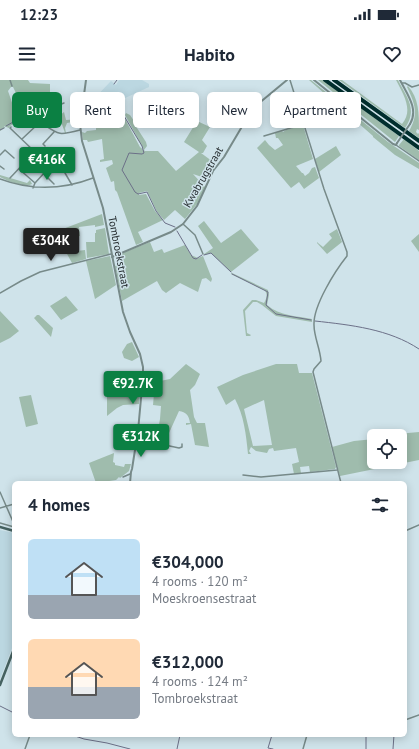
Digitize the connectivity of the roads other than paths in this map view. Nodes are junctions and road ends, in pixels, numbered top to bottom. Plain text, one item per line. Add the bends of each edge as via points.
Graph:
1 (10, 80) edge
2 (86, 80) edge
3 (287, 80) edge
4 (290, 80) edge
5 (314, 80) edge
6 (325, 80) edge
7 (334, 80) edge
8 (400, 80) edge
9 (402, 83) junction
10 (419, 85) edge
11 (12, 86) dead end
12 (85, 92) edge
13 (294, 92) edge
14 (62, 103) edge
15 (64, 103) dead end
16 (11, 127) dead end
17 (34, 128) edge
18 (48, 128) edge
19 (291, 128) edge
20 (305, 128) edge
21 (80, 130) joint
22 (54, 132) junction
23 (264, 136) dead end
24 (22, 139) junction
25 (419, 141) edge
26 (396, 144) junction
27 (44, 146) dead end
28 (0, 148) edge
29 (419, 148) edge
30 (50, 149) dead end
31 (3, 151) junction
32 (36, 153) dead end
33 (0, 155) edge
34 (14, 158) dead end
35 (33, 159) dead end
36 (27, 160) dead end
37 (419, 161) edge
38 (0, 166) edge
39 (4, 169) dead end
40 (19, 169) junction
41 (46, 171) junction
42 (65, 173) dead end
43 (44, 174) junction
44 (10, 178) dead end
45 (93, 178) junction
46 (0, 179) edge
47 (35, 183) junction
48 (54, 184) dead end
49 (72, 185) junction
50 (33, 188) junction
51 (183, 224) junction
52 (203, 254) dead end
53 (111, 256) junction
54 (0, 293) edge
55 (136, 440) junction
56 (182, 444) dead end
57 (337, 470) junction
58 (130, 474) junction
59 (243, 475) dead end
60 (123, 477) dead end
61 (130, 481) edge
62 (340, 481) edge
63 (0, 492) edge
64 (12, 505) edge
65 (7, 506) junction
66 (0, 508) edge
67 (12, 521) edge
68 (0, 523) edge
69 (419, 525) edge
70 (12, 526) edge
71 (0, 527) edge
72 (12, 530) edge
73 (407, 530) edge
74 (12, 654) edge
75 (0, 685) edge
76 (419, 715) edge
77 (407, 719) edge
78 (29, 737) edge
79 (306, 737) edge
80 (25, 749) edge
81 (303, 749) edge

1 - 11 street
2 - 12 street, Tombroekstraat
3 - 51 street, Kwabrugstraat via 250,113 213,171 198,206
4 - 13 street
5 - 26 street
6 - 29 highway
7 - 25 highway
8 - 9 street
9 - 10 street via 412,87
9 - 26 street, bridge via 413,107 413,118
14 - 15 street
16 - 24 street
17 - 24 street
18 - 22 street
19 - 23 street
20 - 57 street via 347,252 324,292 314,319 321,361 313,372
21 - 22 street via 62,135
21 - 45 street, Tombroekstraat
22 - 27 street
24 - 32 street
26 - 37 street
28 - 31 street
30 - 41 street via 57,161 48,172
31 - 33 street
31 - 34 street
35 - 41 street
36 - 40 street
38 - 39 street
40 - 44 street
40 - 47 street
41 - 43 street
42 - 49 street
43 - 47 street
43 - 48 street
45 - 49 street
45 - 53 street, Tombroekstraat via 102,208
46 - 50 street
47 - 50 street
49 - 50 street
51 - 52 street via 195,235
51 - 53 street, Kwabrugstraat via 171,232
53 - 54 street via 40,272
53 - 55 street, Tombroekstraat via 124,316 143,367
55 - 56 street via 179,448
55 - 58 street, Tombroekstraat
57 - 59 street via 261,477
57 - 62 street
58 - 60 street
58 - 61 street, Tombroekstraat
63 - 65 street
64 - 65 street
65 - 66 street
65 - 67 street
68 - 70 street
69 - 73 street
71 - 72 main road
74 - 75 main road
76 - 77 street
78 - 80 street
79 - 81 street

